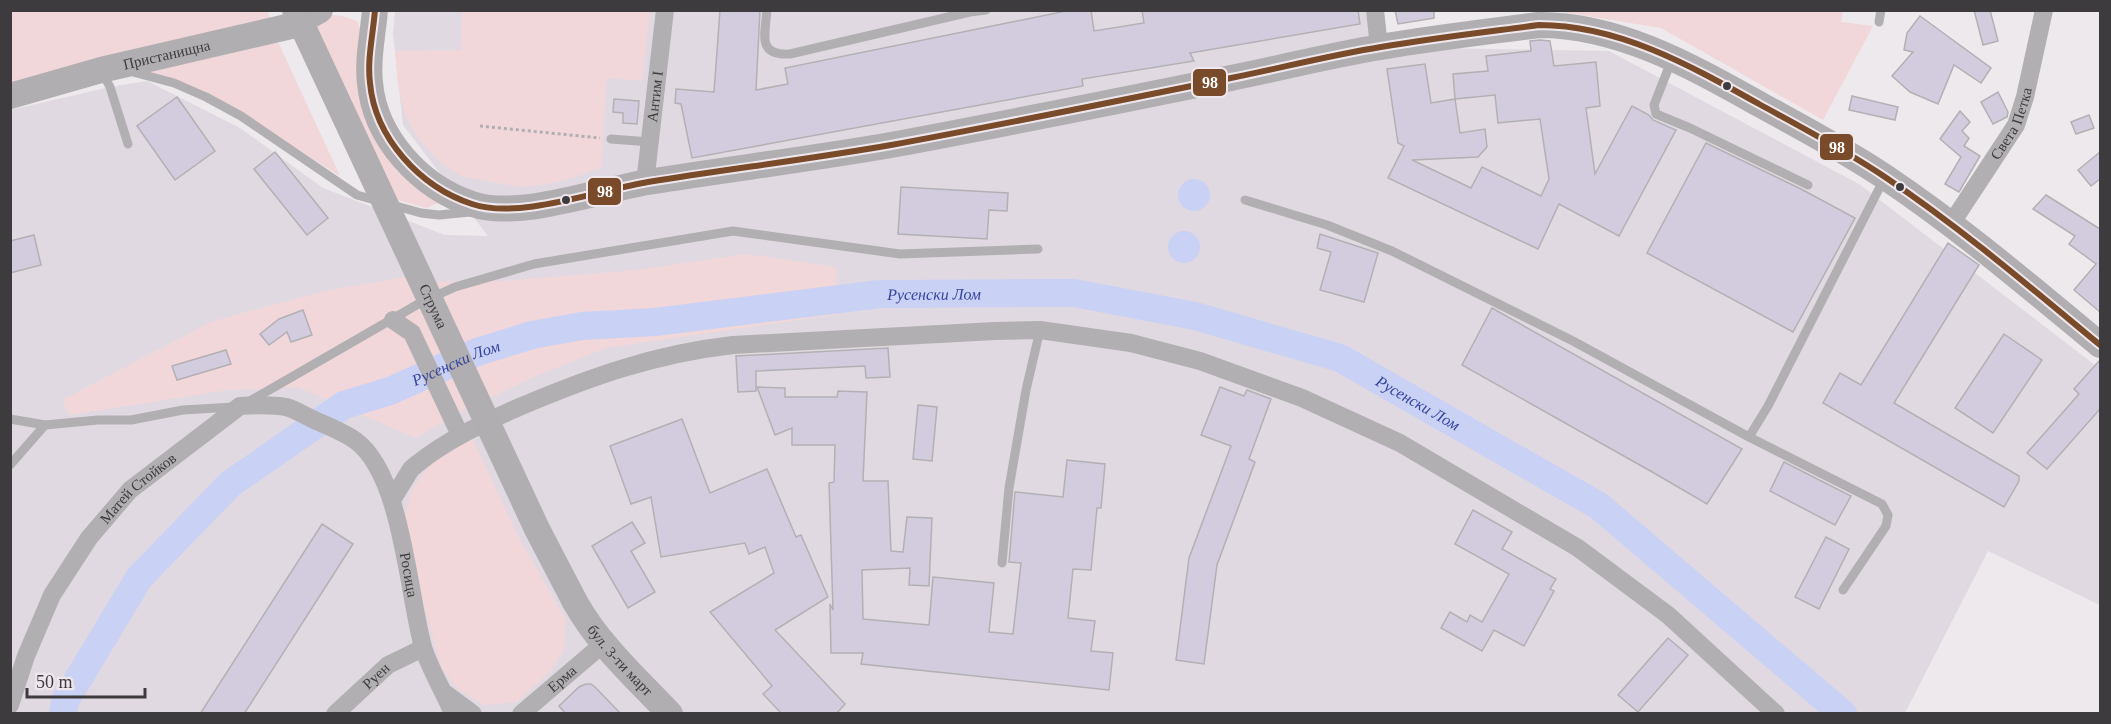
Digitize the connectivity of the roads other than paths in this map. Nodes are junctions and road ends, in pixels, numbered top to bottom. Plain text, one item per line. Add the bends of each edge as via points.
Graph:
1 (295, 10) edge
2 (320, 10) edge
3 (665, 10) edge
4 (767, 10) edge
5 (986, 10) edge
6 (1375, 10) edge
7 (1881, 10) edge
8 (2044, 10) edge
9 (969, 11) edge
10 (371, 15) edge
11 (1879, 22) dead end
12 (1379, 47) junction
13 (1672, 58) junction
14 (101, 70) junction
15 (10, 96) edge
16 (611, 139) road end
17 (650, 142) junction
18 (128, 144) dead end
19 (1885, 177) junction
20 (645, 183) junction
21 (1808, 185) dead end
22 (1245, 200) dead end
23 (498, 210) junction
24 (1952, 224) junction
25 (1038, 249) dead end
26 (393, 320) junction
27 (1040, 330) junction
28 (2100, 345) edge
29 (240, 406) junction
30 (10, 419) edge
31 (45, 425) junction
32 (460, 435) junction
33 (1749, 437) junction
34 (10, 465) edge
35 (392, 500) junction
36 (1002, 563) dead end
37 (1843, 590) dead end
38 (575, 602) joint
39 (603, 644) junction
40 (423, 648) junction
41 (446, 694) junction
42 (10, 705) edge
43 (334, 714) edge
44 (453, 714) edge
45 (473, 714) edge
46 (521, 714) edge
47 (670, 714) edge
48 (1776, 714) edge

1 - 38 street, Струма, bridge via 537,529
2 - 14 street, Пристанищна via 291,26
3 - 17 street, Антим I
4 - 9 lane via 764,40 766,47 778,55
5 - 9 lane
6 - 12 street
7 - 11 lane
8 - 24 street, Света Петка via 2016,125
10 - 23 street via 370,85 375,107 395,148 423,177 446,193
12 - 13 street via 1539,25 1566,25 1616,36
12 - 20 street via 889,145
13 - 19 street
13 - 21 lane via 1654,105 1656,114
14 - 15 street, Пристанищна
14 - 18 lane
14 - 23 lane via 137,72 206,97 241,116 357,195 439,215
16 - 17 lane
17 - 20 street, Антим I
19 - 24 street
19 - 33 lane
20 - 23 street
22 - 33 lane via 1327,225 1392,251 1573,341
24 - 28 street
25 - 26 lane via 900,254 733,231 516,269 455,287
26 - 29 lane
26 - 32 street via 412,333
27 - 32 street via 695,349 631,364 558,390
27 - 36 lane via 1009,488
27 - 48 street via 1131,343 1200,361 1302,398 1400,443 1578,549 1668,615
29 - 31 lane via 183,410 131,420
29 - 35 street, Росица via 287,407 357,442 381,472
29 - 42 street, Матей Стойков via 130,490 89,538 52,595
30 - 31 lane
31 - 34 lane
32 - 35 street via 411,469
33 - 37 lane via 1882,504 1888,514 1886,526
35 - 40 street, Росица
38 - 39 street, бул. 3-ти март
39 - 46 street, Ерма
39 - 47 street, бул. 3-ти март
40 - 41 street, Росица
40 - 43 street, Руен via 388,665
41 - 44 street, Росица
41 - 45 street

